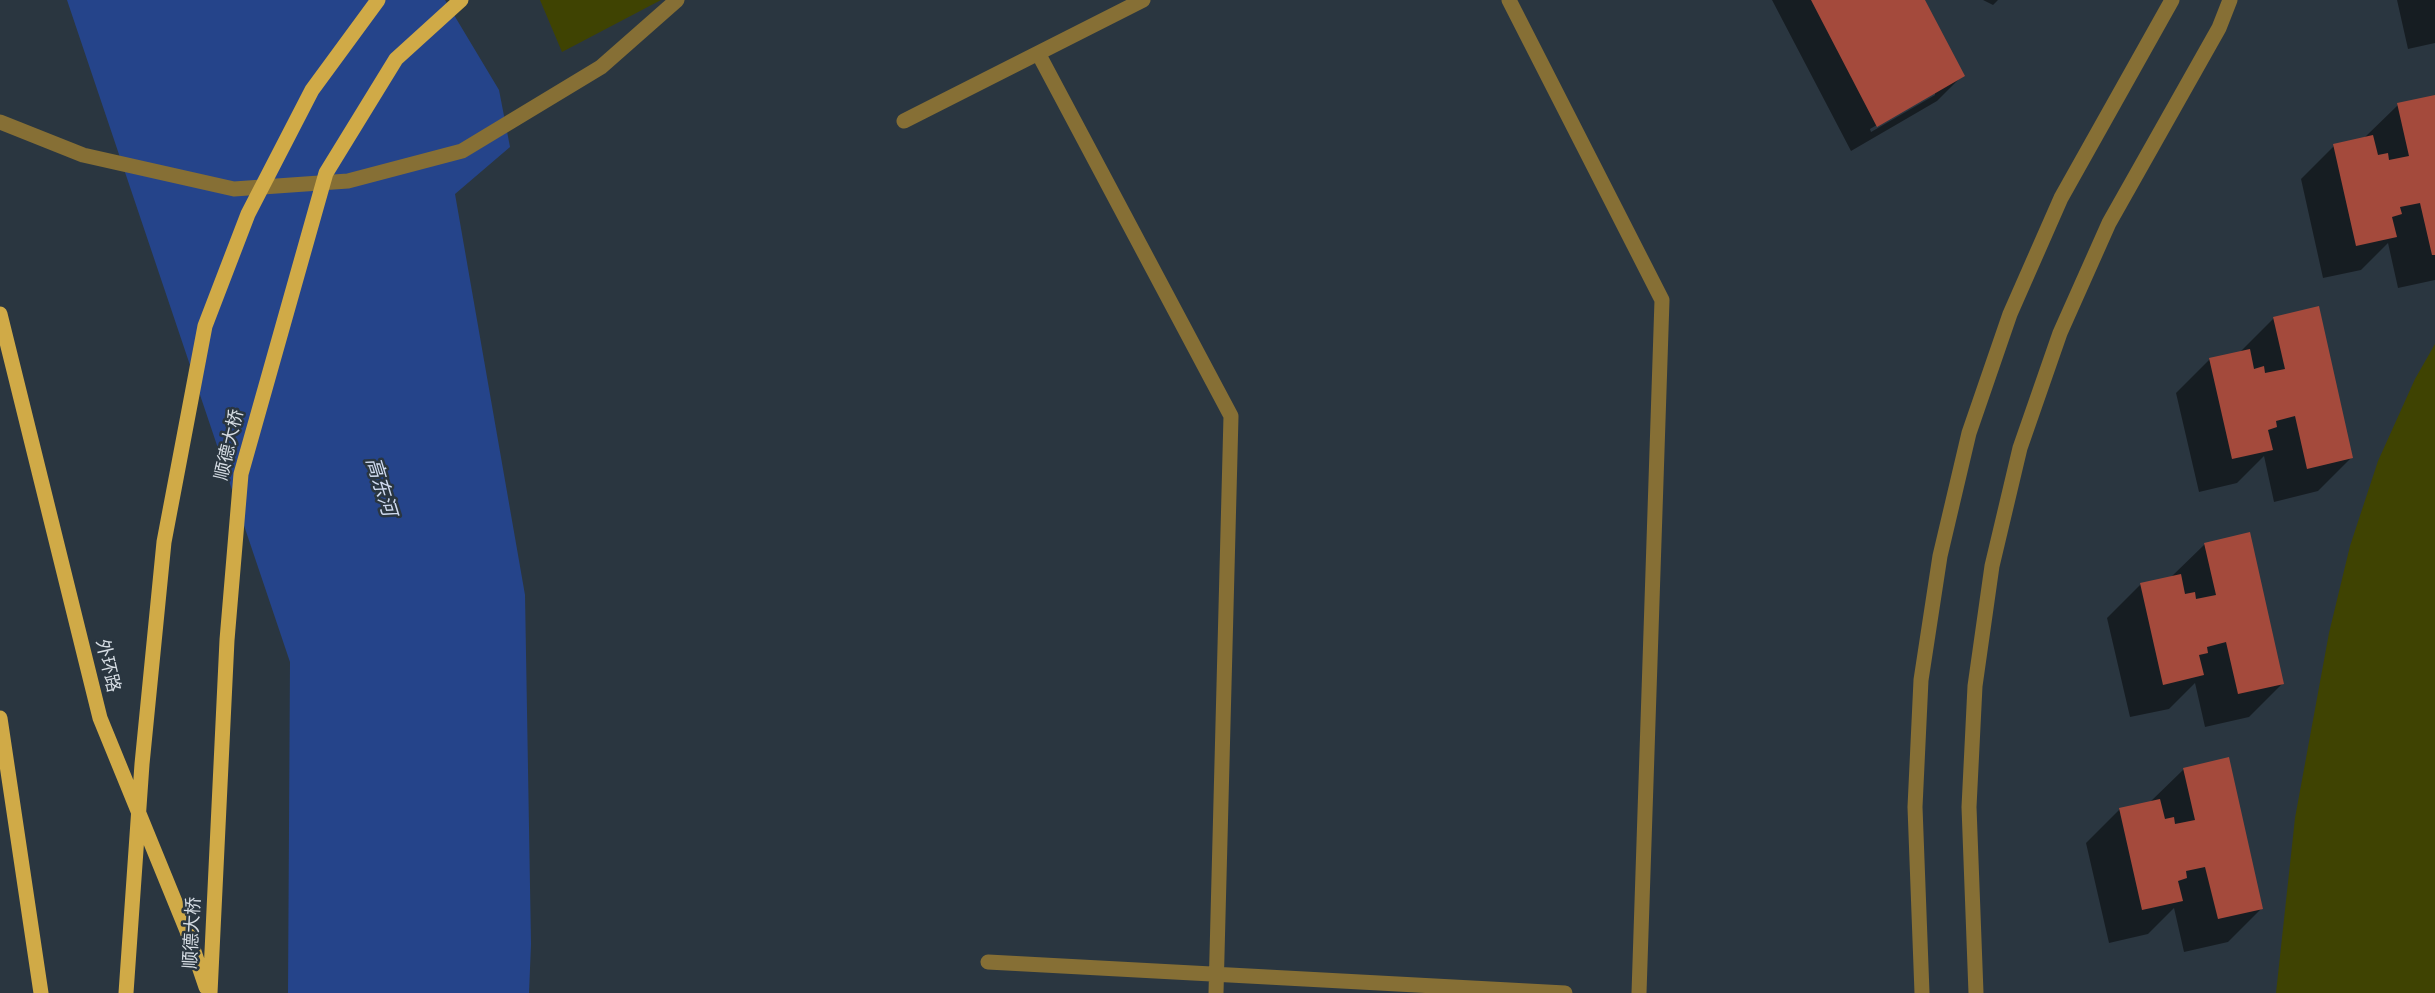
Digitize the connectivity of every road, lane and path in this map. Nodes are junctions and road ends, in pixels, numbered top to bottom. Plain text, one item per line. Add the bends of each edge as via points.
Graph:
1 (378, 0) edge
2 (461, 0) edge
3 (677, 0) edge
4 (1143, 0) edge
5 (1509, 0) edge
6 (2172, 0) edge
7 (2230, 0) edge
8 (1038, 53) junction
9 (904, 121) dead end
10 (0, 122) edge
11 (0, 314) edge
12 (0, 718) edge
13 (988, 962) dead end
14 (1217, 974) junction
15 (41, 993) edge
16 (126, 993) edge
17 (209, 993) edge
18 (1216, 993) edge
19 (1565, 993) edge
20 (1639, 993) edge
21 (1922, 993) edge
22 (1976, 993) edge

1 - 16 main road via 312,90 248,214 205,326 164,542 142,764
2 - 17 main road, 顺德大桥 via 396,59 326,172 241,474 226,640
3 - 10 street via 601,67 462,151 348,181 234,189 83,154
4 - 8 street
5 - 20 street via 1662,300
6 - 21 street via 2061,198 2010,314 1969,433 1940,556 1921,680 1915,807
7 - 22 street via 2219,28 2109,223 2060,333 2020,448 1992,566 1975,686 1969,807
8 - 9 street
8 - 14 street via 1231,416
11 - 17 main road, 外环路 via 99,718
12 - 15 main road
13 - 14 street
14 - 18 street
14 - 19 street

